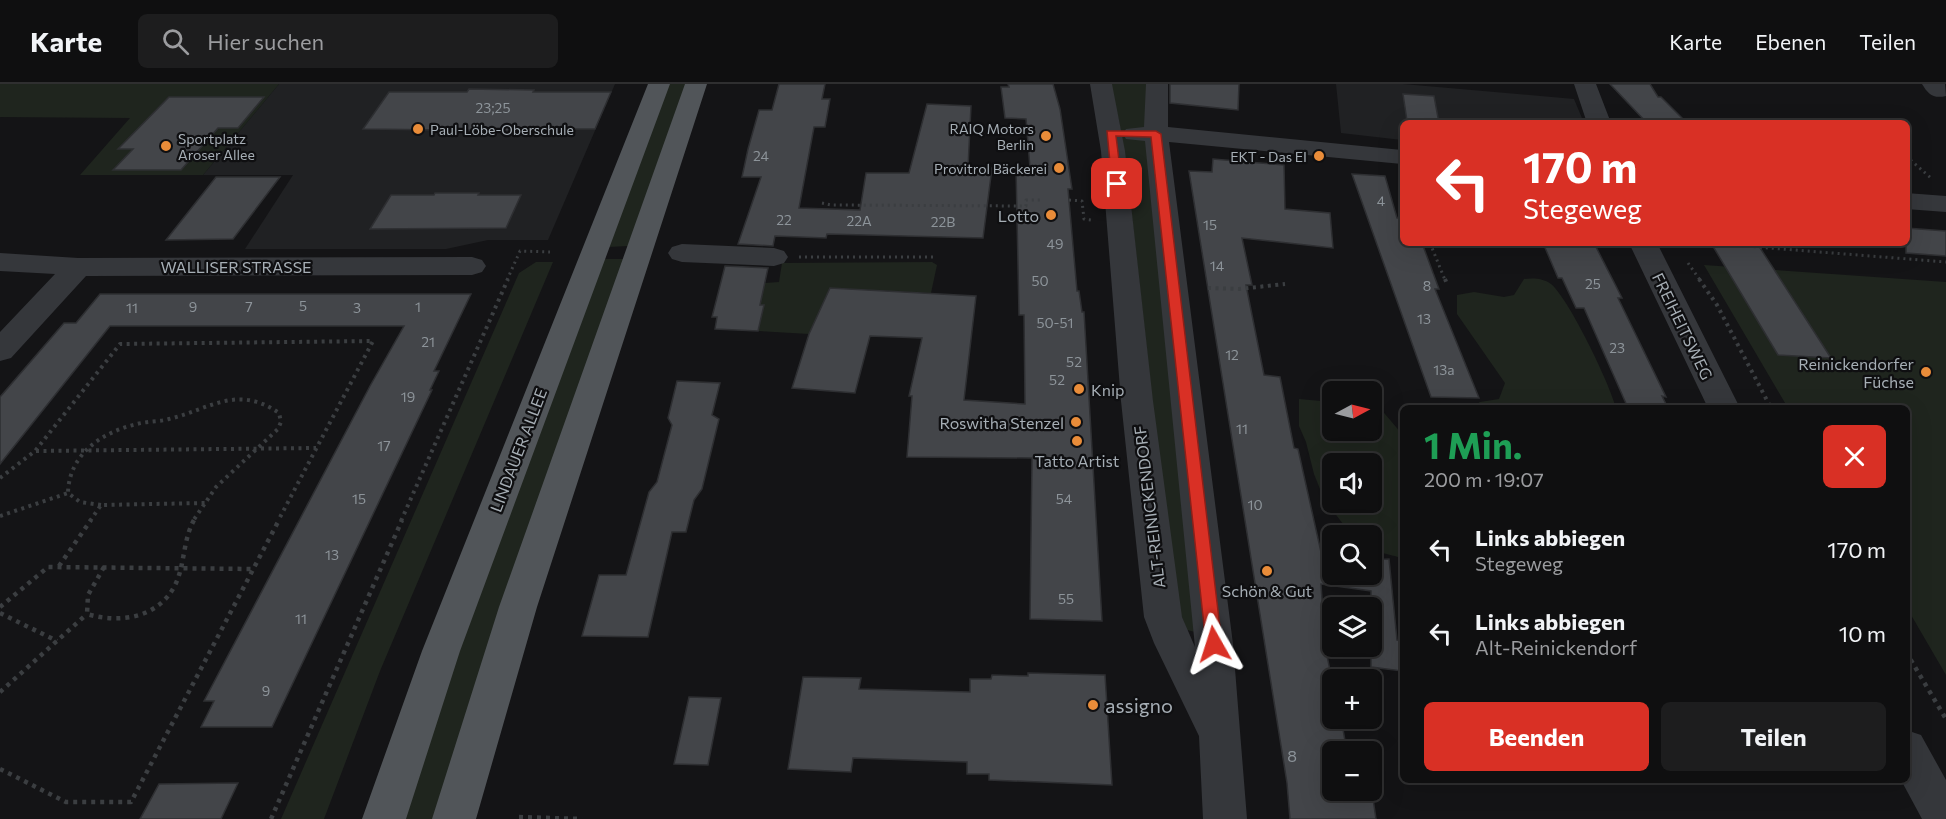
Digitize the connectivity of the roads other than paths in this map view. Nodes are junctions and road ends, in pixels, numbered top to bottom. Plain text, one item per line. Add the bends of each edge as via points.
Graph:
1 (658, 84) edge
2 (696, 84) edge
3 (1101, 84) edge
4 (1157, 84) edge
5 (1585, 84) edge
6 (1598, 120) edge
7 (1111, 133) junction
8 (1156, 134) junction
9 (1400, 166) edge
10 (1942, 194) edge
11 (1910, 200) edge
12 (1644, 246) edge
13 (682, 253) dead end
14 (774, 256) road end
15 (0, 262) edge
16 (472, 266) dead end
17 (78, 267) junction
18 (1125, 269) junction
19 (1173, 270) junction
20 (0, 351) edge
21 (1723, 405) edge
22 (1219, 734) junction
23 (1910, 756) edge
24 (384, 819) edge
25 (454, 819) edge
26 (1225, 819) edge
27 (1945, 819) edge

1 - 24 main road, LINDAUER ALLEE via 441,651
2 - 25 main road via 521,596
3 - 7 street, ALT-REINICKENDORF
4 - 8 street, ALT-REINICKENDORF
5 - 6 street
7 - 8 street
7 - 18 street, ALT-REINICKENDORF
8 - 9 street via 1188,135
8 - 19 street, ALT-REINICKENDORF
10 - 11 street
12 - 21 street, FREIHEITSWEG
13 - 14 street
15 - 17 street, WALLISER STRASSE
16 - 17 street, WALLISER STRASSE
17 - 20 street
18 - 19 street
18 - 22 street, ALT-REINICKENDORF via 1163,617
19 - 22 street, ALT-REINICKENDORF via 1214,644
22 - 26 street, ALT-REINICKENDORF
23 - 27 street

